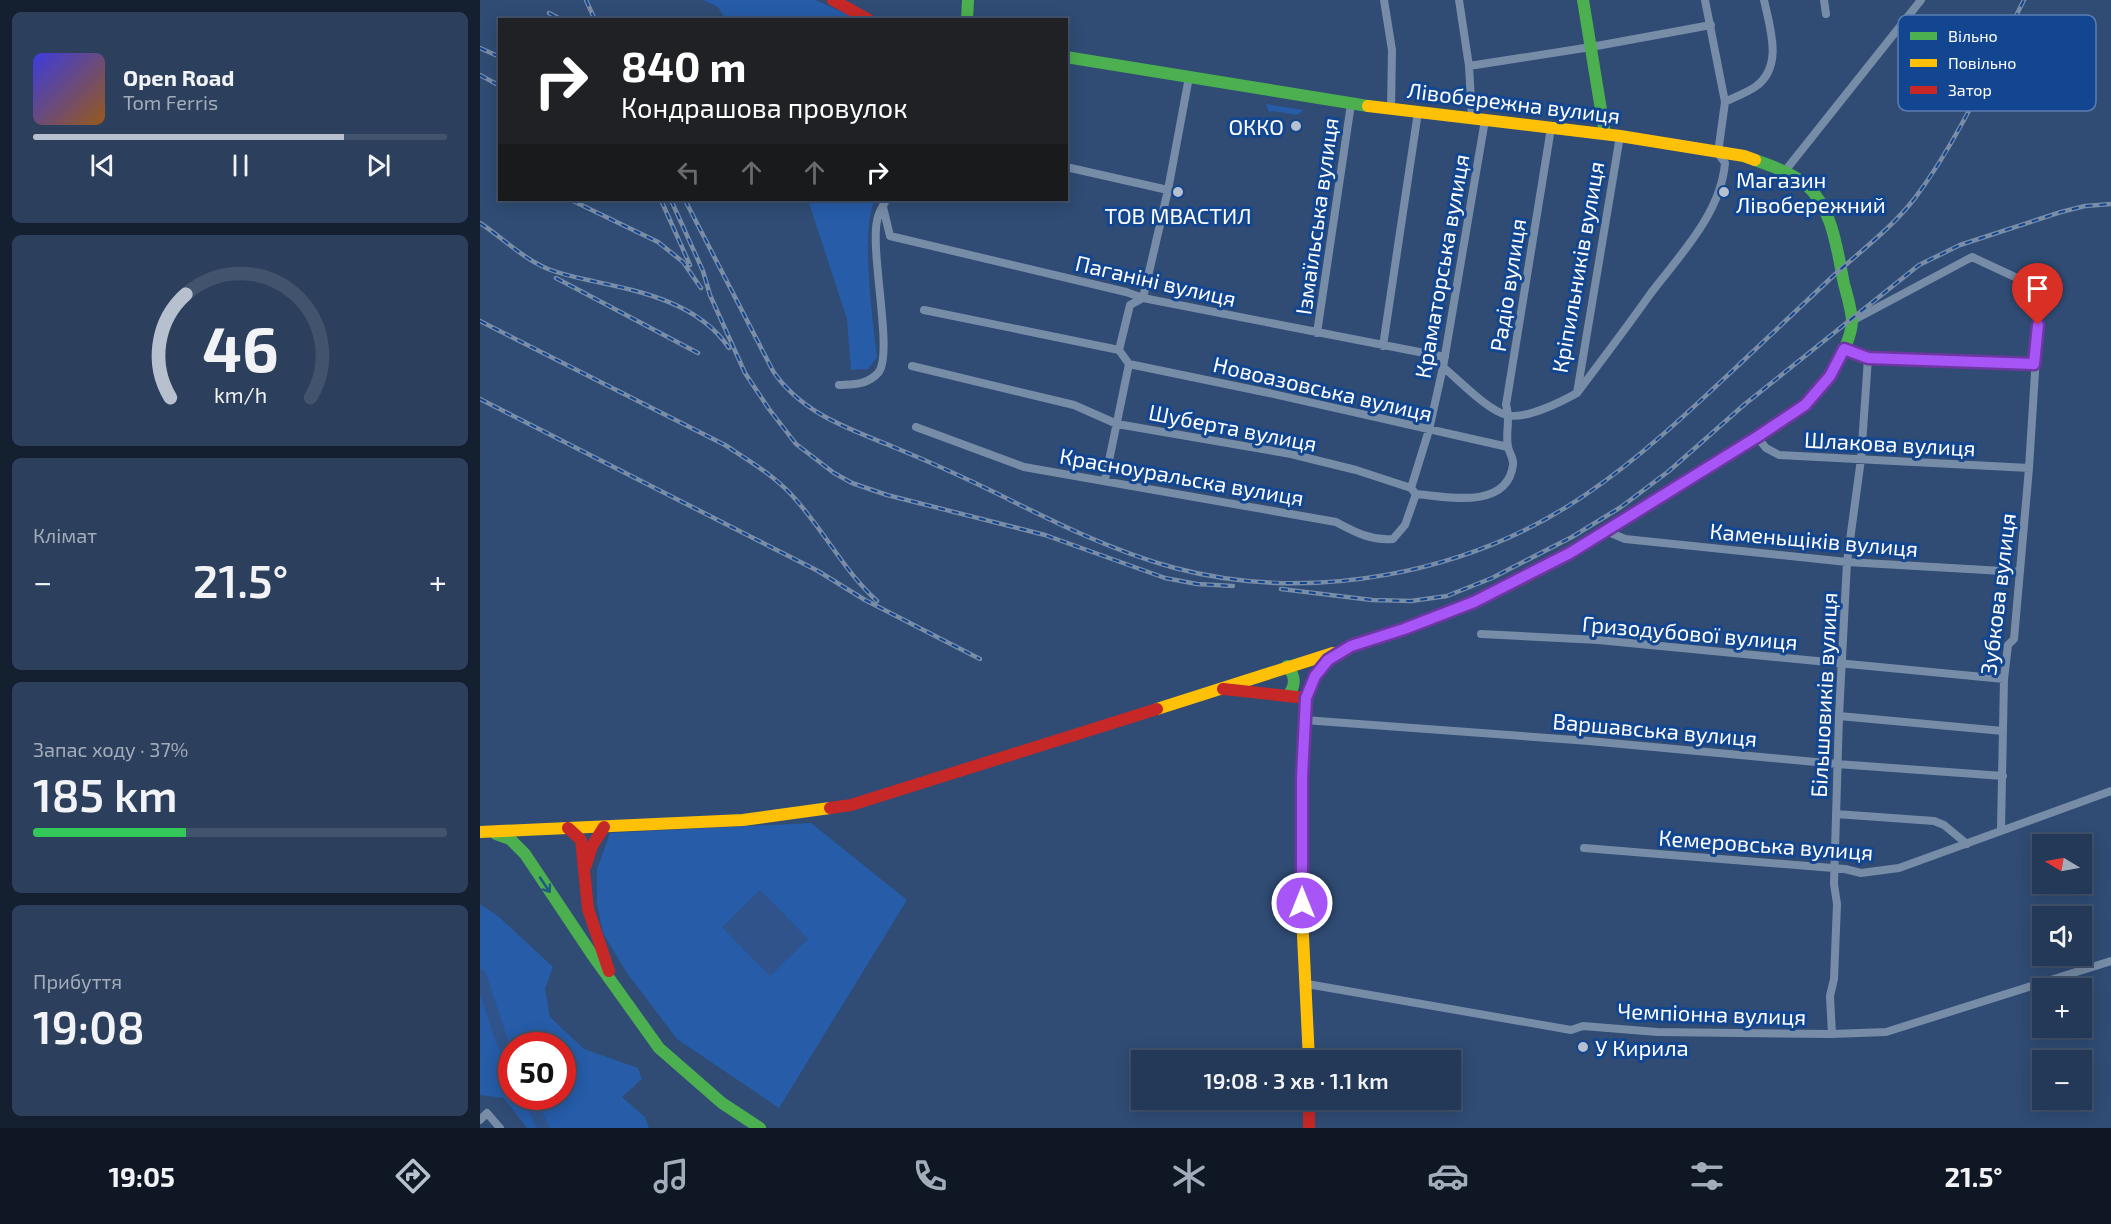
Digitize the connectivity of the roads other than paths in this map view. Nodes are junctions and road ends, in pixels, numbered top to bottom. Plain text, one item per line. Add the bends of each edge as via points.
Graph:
1 (833, 0) edge
2 (968, 0) edge
3 (1384, 0) edge
4 (1459, 0) edge
5 (1583, 0) edge
6 (1705, 0) edge
7 (1764, 0) edge
8 (1824, 0) edge
9 (1921, 0) edge
10 (1826, 14) dead end
11 (1909, 15) edge
12 (865, 18) edge
13 (967, 18) edge
14 (1711, 25) junction
15 (1898, 29) edge
16 (1592, 47) junction
17 (1068, 57) edge
18 (1469, 66) junction
19 (1189, 77) junction
20 (1725, 102) junction
21 (1351, 104) junction
22 (1391, 109) junction
23 (1418, 112) junction
24 (1478, 119) junction
25 (1551, 128) junction
26 (1605, 134) junction
27 (1620, 136) junction
28 (1718, 153) junction
29 (1068, 167) edge
30 (1785, 171) junction
31 (1168, 190) junction
32 (885, 203) edge
33 (1143, 298) junction
34 (924, 310) dead end
35 (1852, 321) junction
36 (1317, 333) junction
37 (1383, 346) junction
38 (1844, 349) junction
39 (1119, 350) junction
40 (1445, 357) junction
41 (1868, 358) junction
42 (1129, 364) junction
43 (2034, 364) junction
44 (912, 366) dead end
45 (1443, 367) junction
46 (839, 385) dead end
47 (1577, 393) junction
48 (1509, 416) junction
49 (1117, 424) junction
50 (916, 427) dead end
51 (1429, 430) junction
52 (1757, 437) junction
53 (1508, 447) junction
54 (1861, 459) junction
55 (2029, 468) junction
56 (1105, 480) junction
57 (1413, 491) junction
58 (1606, 531) junction
59 (1847, 562) junction
60 (2020, 572) junction
61 (1481, 634) dead end
62 (1351, 646) junction
63 (1841, 664) junction
64 (1287, 666) junction
65 (2004, 679) junction
66 (1216, 688) junction
67 (1288, 696) junction
68 (1306, 698) junction
69 (1839, 716) junction
70 (1304, 720) junction
71 (2003, 731) junction
72 (1837, 764) junction
73 (2003, 776) junction
74 (2111, 790) edge
75 (1836, 814) junction
76 (604, 826) junction
77 (568, 828) junction
78 (2001, 829) junction
79 (536, 830) junction
80 (485, 832) edge
81 (1967, 844) junction
82 (1584, 848) dead end
83 (525, 854) junction
84 (1835, 868) junction
85 (584, 869) junction
86 (2111, 961) edge
87 (613, 983) junction
88 (1306, 984) junction
89 (1832, 1034) junction
90 (1309, 1050) edge
91 (1309, 1110) edge
92 (480, 1120) edge
93 (500, 1128) edge
94 (760, 1128) edge
95 (1309, 1128) edge

1 - 12 main road
2 - 13 main road
3 - 22 street via 1392,50
4 - 18 street, Краматорська вулиця
5 - 16 main road, Кріпильників вулиця
6 - 14 street
7 - 20 street via 1774,54 1768,70 1756,86
8 - 10 street
9 - 11 street
14 - 16 street
14 - 20 street
15 - 30 street
16 - 18 street
16 - 26 main road, Кріпильників вулиця
17 - 19 main road, Лівобережна вулиця
18 - 24 street, Краматорська вулиця
19 - 21 main road, Лівобережна вулиця
19 - 31 street
20 - 28 street
21 - 22 main road, Лівобережна вулиця
21 - 36 street, Ізмаїльська вулиця
22 - 23 main road, Лівобережна вулиця
23 - 24 main road, Лівобережна вулиця
23 - 37 street
24 - 25 main road, Лівобережна вулиця
24 - 40 street, Краматорська вулиця
25 - 26 main road, Лівобережна вулиця
25 - 48 street, Радіо вулиця via 1506,405
26 - 27 main road, Лівобережна вулиця
27 - 28 main road, Лівобережна вулиця
27 - 47 street, Кріпильників вулиця
28 - 30 main road, Лівобережна вулиця via 1744,156
28 - 47 street via 1725,163 1718,197 1696,233
29 - 31 street
30 - 35 main road, Лівобережна вулиця via 1805,184 1821,202 1834,234
31 - 33 street
32 - 33 street, Паганіні вулиця via 890,236
32 - 46 street via 877,219 875,243 884,348 879,371 865,383
33 - 36 street, Паганіні вулиця
33 - 39 street via 1130,305
34 - 39 street
35 - 38 main road
35 - 43 street, Зубкова вулиця via 1972,257 2030,284 2037,300
36 - 37 street, Паганіні вулиця
37 - 40 street, Паганіні вулиця
38 - 41 street
38 - 52 main road via 1830,376 1805,405
39 - 42 street
40 - 45 street, Краматорська вулиця
41 - 43 street
41 - 54 street, Більшовиків вулиця
42 - 49 street
42 - 51 street, Новоазовська вулиця
43 - 55 street, Зубкова вулиця
44 - 49 street, Шуберта вулиця via 1074,405
45 - 48 street via 1490,406
45 - 51 street, Краматорська вулиця
47 - 48 street, Кріпильників вулиця via 1547,409
48 - 53 street, Радіо вулиця
49 - 56 street
49 - 57 street, Шуберта вулиця via 1291,454 1356,470
50 - 56 street, Красноуральска вулиця via 1024,466
51 - 53 street, Новоазовська вулиця
51 - 57 street, Краматорська вулиця
52 - 54 street, Шлакова вулиця via 1779,455
52 - 58 main road
53 - 57 street, Шуберта вулиця via 1513,464 1508,481 1496,492 1460,498
54 - 55 street, Шлакова вулиця
54 - 59 street, Більшовиків вулиця
55 - 60 street, Зубкова вулиця
56 - 57 street, Красноуральска вулиця via 1336,522 1382,540 1393,539 1405,525
58 - 59 street, Каменьщіків вулиця via 1625,539
58 - 62 main road via 1474,602
59 - 60 street, Каменьщіків вулиця
59 - 63 street, Більшовиків вулиця
60 - 65 street, Зубкова вулиця via 2014,639 2008,645
61 - 63 street, Гризодубової вулиця via 1598,640
62 - 64 main road
62 - 68 main road via 1328,660 1315,676
63 - 65 street, Гризодубової вулиця
63 - 69 street, Більшовиків вулиця
64 - 66 main road
64 - 67 main road via 1294,672 1295,681
65 - 71 street, Зубкова вулиця
66 - 67 main road
66 - 76 main road via 851,805 743,820
67 - 68 main road
68 - 70 main road
69 - 71 street
69 - 72 street, Більшовиків вулиця
70 - 72 street, Варшавська вулиця
70 - 88 main road via 1302,913
71 - 73 street, Зубкова вулиця
72 - 73 street, Варшавська вулиця
72 - 75 street, Більшовиків вулиця
73 - 78 street, Зубкова вулиця
74 - 78 street, Кемеровська вулиця
75 - 81 street via 1934,821
75 - 84 street, Більшовиків вулиця
76 - 77 main road
76 - 85 main road
77 - 79 main road
77 - 85 main road via 580,840
78 - 81 street, Кемеровська вулиця
79 - 80 main road
79 - 83 main road via 526,841
80 - 83 main road via 510,839
81 - 84 street, Кемеровська вулиця via 1899,868 1861,873
82 - 84 street, Кемеровська вулиця
83 -> 87 main road
84 - 89 street, Більшовиків вулиця
85 - 87 main road via 588,909
86 - 89 street, Чемпіонна вулиця via 1886,1032
87 - 94 main road via 659,1048 723,1103
88 - 89 street, Чемпіонна вулиця via 1571,1030 1583,1026 1657,1032
88 - 90 main road
91 - 95 main road
92 - 93 street via 487,1113

